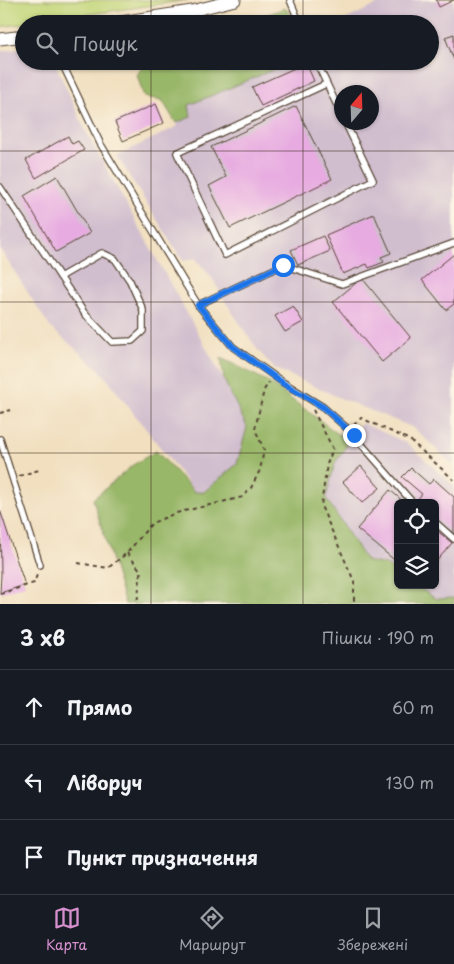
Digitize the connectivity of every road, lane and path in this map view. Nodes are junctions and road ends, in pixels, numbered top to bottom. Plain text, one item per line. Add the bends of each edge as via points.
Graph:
1 (235, 0) edge
2 (290, 0) edge
3 (166, 15) edge
4 (296, 15) edge
5 (15, 37) edge
6 (0, 38) edge
7 (66, 70) edge
8 (320, 70) edge
9 (326, 84) junction
10 (334, 100) edge
11 (349, 130) edge
12 (0, 187) edge
13 (454, 243) edge
14 (60, 277) junction
15 (198, 305) junction
16 (272, 376) junction
17 (306, 397) junction
18 (11, 410) dead end
19 (0, 413) edge
20 (349, 430) junction
21 (0, 440) edge
22 (39, 470) dead end
23 (12, 478) junction
24 (454, 480) edge
25 (409, 499) edge
26 (439, 526) edge
27 (454, 539) edge
28 (127, 553) junction
29 (78, 563) dead end
30 (40, 565) joint
31 (0, 594) edge
32 (137, 604) edge
33 (354, 604) edge

1 - 3 street
2 - 4 lane
5 - 6 street
7 - 15 lane via 100,143
8 - 9 lane
9 - 10 lane
9 - 11 lane via 177,153 225,255 373,180
12 - 14 lane
13 - 15 lane via 342,284 283,265
14 - 14 lane via 102,253 115,259 130,281 143,310 143,331 132,341 112,342 85,314
15 - 16 lane via 233,347
16 - 17 lane
16 - 28 path via 264,390 255,429 264,450 260,470 251,488 243,497 152,522
17 - 20 lane
17 - 33 path via 333,449 327,464 321,506 354,581
18 - 19 path
20 - 24 path via 361,418 410,440
20 - 25 lane
21 - 23 lane
22 - 23 path
23 - 30 lane
26 - 27 lane
28 - 29 path via 108,568
28 - 32 path via 140,571
30 - 31 path via 34,583

